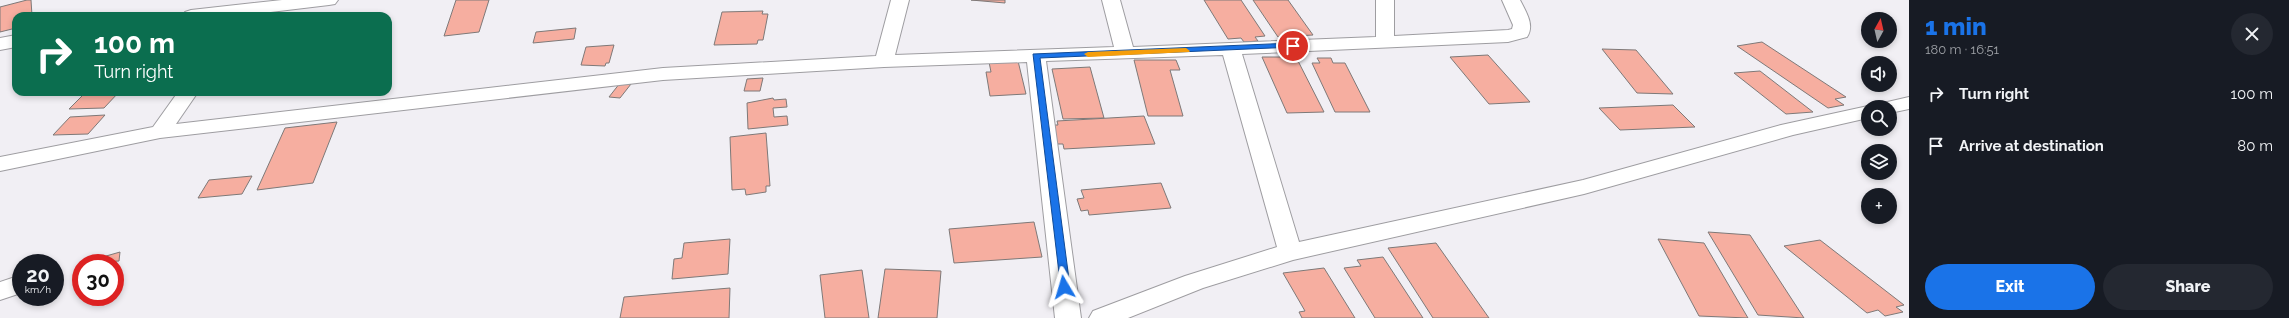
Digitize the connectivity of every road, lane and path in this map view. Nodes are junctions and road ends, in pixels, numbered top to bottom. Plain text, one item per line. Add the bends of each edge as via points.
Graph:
1 (329, 0) edge
2 (900, 0) edge
3 (1111, 0) edge
4 (1385, 0) edge
5 (1511, 0) edge
6 (245, 8) edge
7 (218, 12) edge
8 (1385, 40) junction
9 (12, 42) edge
10 (0, 44) edge
11 (1231, 49) junction
12 (1125, 53) junction
13 (1036, 56) junction
14 (884, 61) junction
15 (185, 96) edge
16 (1909, 103) edge
17 (1897, 106) edge
18 (1861, 114) edge
19 (160, 132) junction
20 (0, 164) edge
21 (1290, 252) junction
22 (12, 287) edge
23 (0, 291) edge
24 (1068, 318) edge
25 (1102, 318) edge

1 - 6 street
2 - 14 street
3 - 12 street
4 - 8 street
5 - 8 street via 1522,26 1520,33 1508,36
6 - 7 street
8 - 11 street
9 - 10 street
11 - 12 street
11 - 21 street
12 - 13 street
13 - 14 street
13 - 24 street
14 - 19 street via 663,74
15 - 19 street
16 - 17 street
18 - 21 street via 1789,130 1584,187
19 - 20 street
21 - 25 street via 1194,282
22 - 23 street

